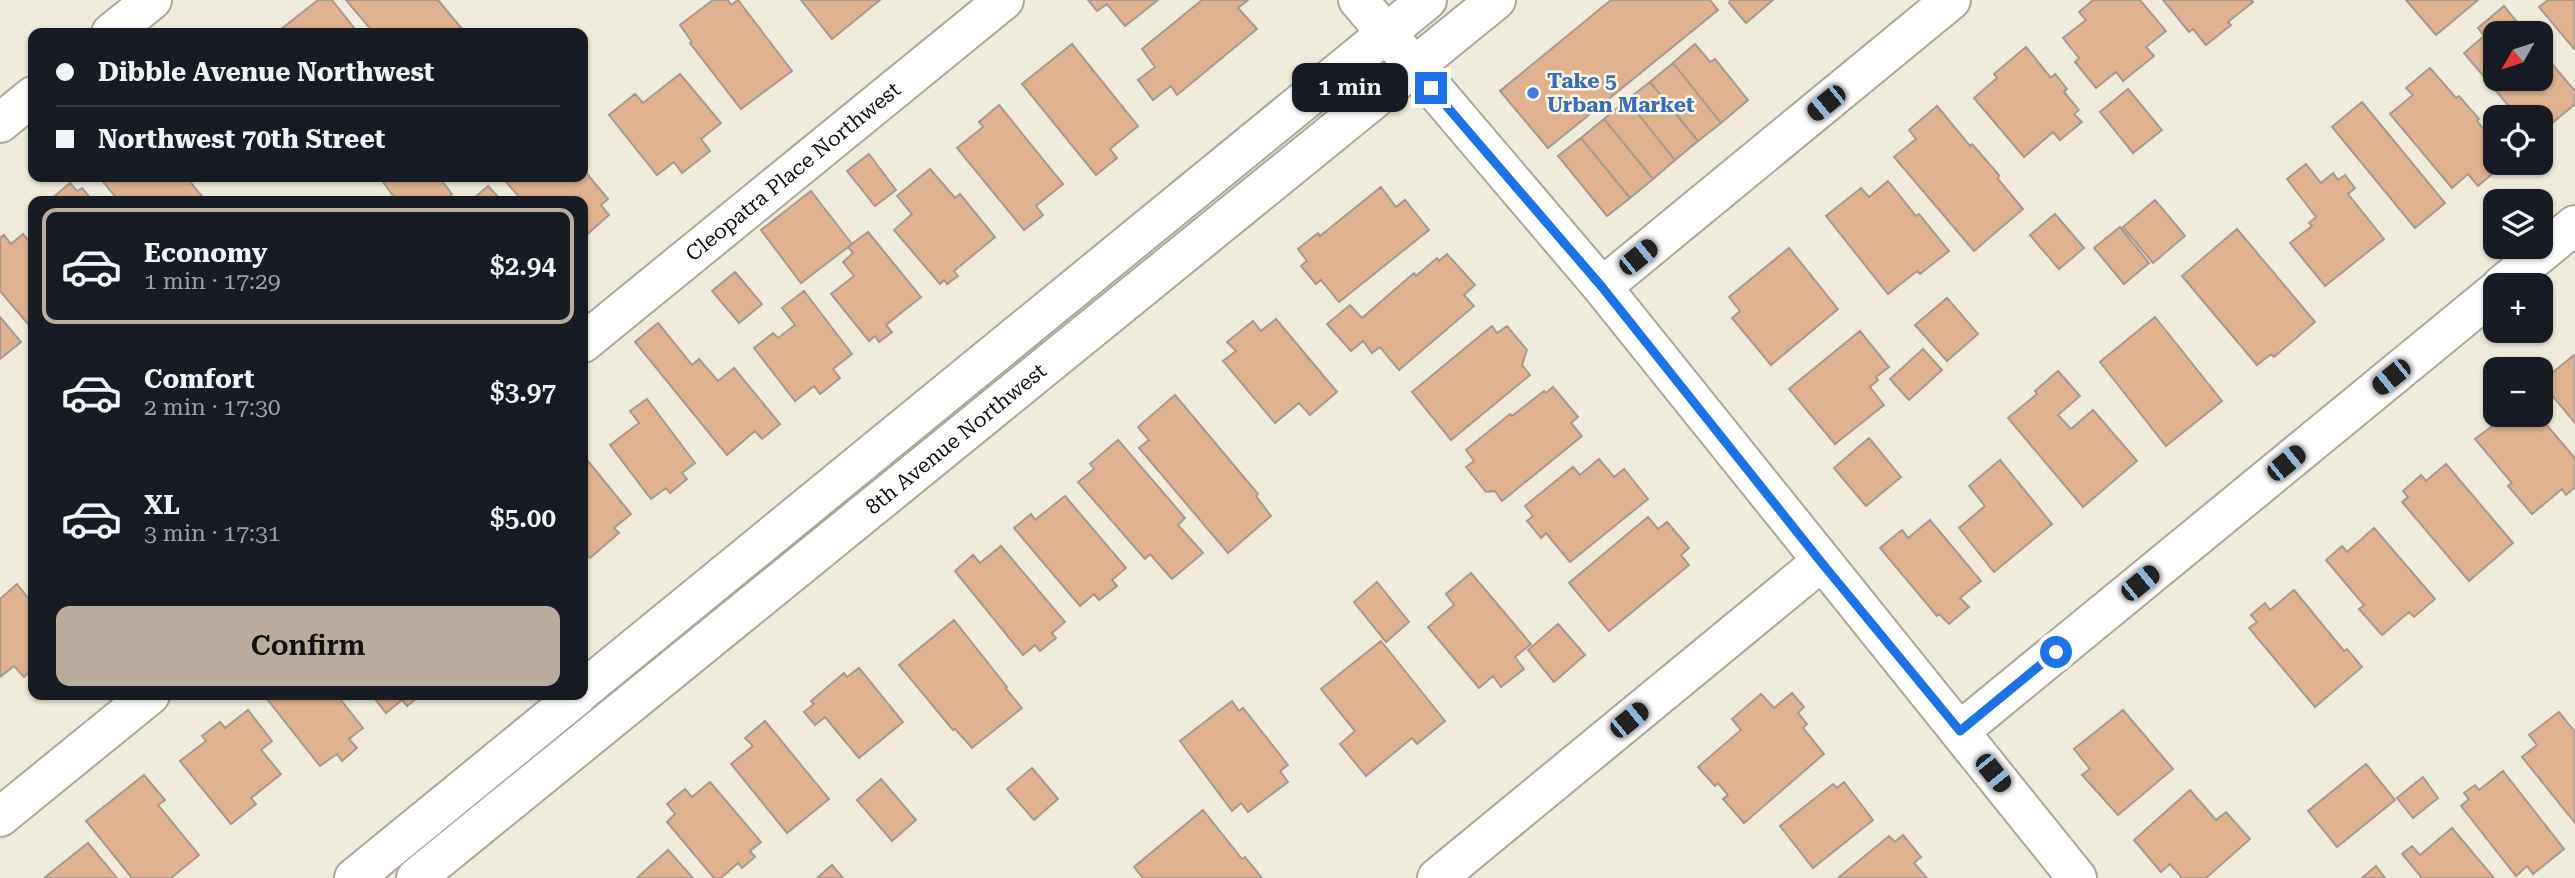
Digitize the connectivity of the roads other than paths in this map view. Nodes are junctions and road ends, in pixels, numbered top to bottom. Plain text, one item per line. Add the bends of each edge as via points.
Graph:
1 (152, 0) edge
2 (1004, 0) edge
3 (1358, 0) edge
4 (1427, 0) edge
5 (1496, 0) edge
6 (1951, 0) edge
7 (117, 28) edge
8 (1385, 34) junction
9 (1413, 68) junction
10 (28, 100) edge
11 (0, 123) edge
12 (2575, 225) edge
13 (2517, 273) edge
14 (1602, 287) junction
15 (2483, 302) edge
16 (588, 339) edge
17 (1821, 562) junction
18 (588, 687) edge
19 (144, 700) edge
20 (572, 700) edge
21 (1960, 731) junction
22 (0, 817) edge
23 (354, 878) edge
24 (416, 878) edge
25 (1437, 878) edge
26 (2077, 878) edge

1 - 7 street
2 - 16 street, Cleopatra Place Northwest
3 - 8 street
4 - 8 street, 8th Avenue Northwest
5 - 9 street, 8th Avenue Northwest
6 - 14 street
8 - 9 street
8 - 18 street, 8th Avenue Northwest
9 - 14 street
9 - 24 street, 8th Avenue Northwest
10 - 11 street
12 - 13 street
14 - 17 street
15 - 21 street
17 - 21 street
17 - 25 street
19 - 22 street
20 - 23 street
21 - 26 street

